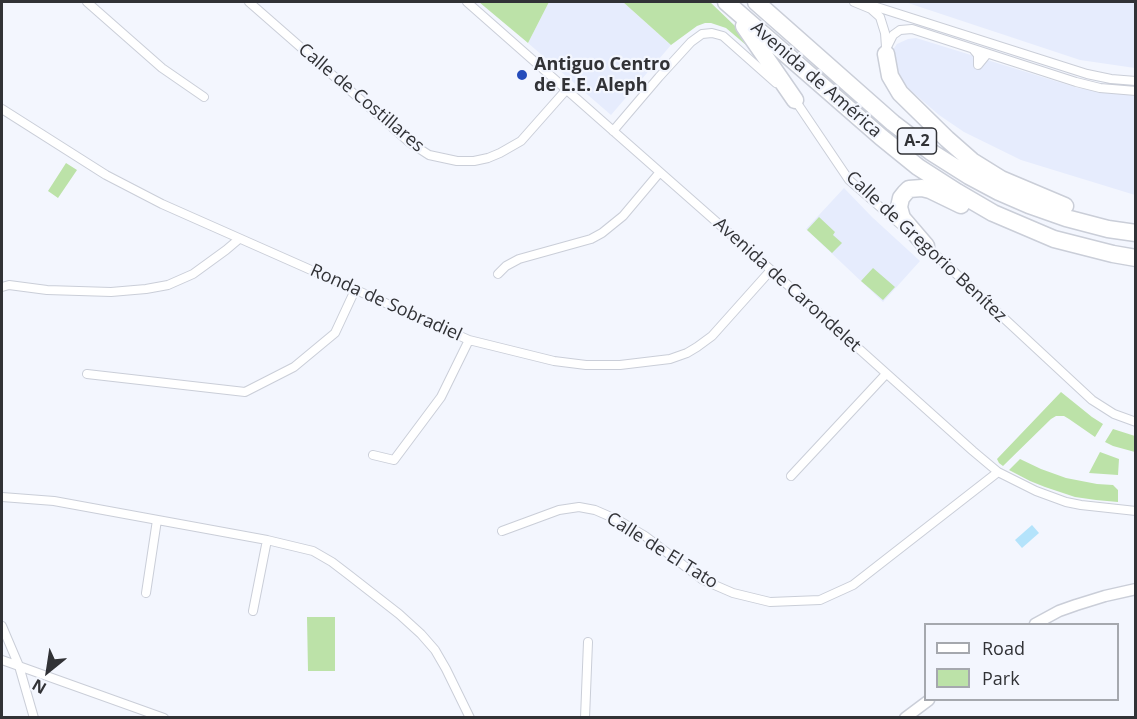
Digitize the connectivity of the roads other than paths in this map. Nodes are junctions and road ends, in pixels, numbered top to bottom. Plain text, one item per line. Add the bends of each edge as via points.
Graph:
1 (87, 2) edge
2 (249, 2) edge
3 (467, 2) edge
4 (726, 2) edge
5 (756, 2) edge
6 (854, 2) edge
7 (861, 2) edge
8 (964, 35) junction
9 (973, 49) junction
10 (886, 54) junction
11 (987, 54) junction
12 (1027, 56) junction
13 (1021, 65) junction
14 (1120, 80) junction
15 (1136, 81) edge
16 (1073, 82) junction
17 (567, 89) junction
18 (1136, 89) edge
19 (204, 97) dead end
20 (795, 100) junction
21 (2, 108) edge
22 (613, 131) junction
23 (660, 172) junction
24 (1108, 229) junction
25 (1136, 233) edge
26 (239, 239) junction
27 (1054, 239) junction
28 (926, 246) junction
29 (1136, 258) edge
30 (771, 270) junction
31 (498, 274) dead end
32 (2, 278) edge
33 (5, 286) edge
34 (355, 290) junction
35 (469, 340) junction
36 (87, 374) dead end
37 (886, 374) junction
38 (1136, 422) edge
39 (373, 455) dead end
40 (998, 472) junction
41 (791, 476) dead end
42 (2, 497) edge
43 (1136, 511) edge
44 (157, 520) junction
45 (502, 531) dead end
46 (267, 540) junction
47 (1135, 588) edge
48 (146, 593) dead end
49 (253, 611) dead end
50 (1037, 623) edge
51 (2, 626) edge
52 (588, 642) dead end
53 (2, 660) edge
54 (19, 666) junction
55 (926, 701) edge
56 (34, 717) edge
57 (164, 717) edge
58 (470, 717) edge
59 (585, 717) edge
60 (905, 717) edge

1 - 19 street via 162,68
2 - 17 street, Calle de Costillares via 409,142 429,155 457,162 500,153 521,141
3 - 17 street, Avenida de Carondelet
4 - 20 highway
4 - 27 highway, Avenida de América / A-2 via 918,167 993,213
5 - 24 highway, Avenida de América / A-2 via 931,152 999,192 1066,218
6 - 10 street via 880,17
7 - 8 street
8 - 12 street
8 - 13 street via 968,41 1011,56
9 - 10 street via 907,29 893,35
9 - 11 street
9 - 11 street via 978,65
10 - 24 highway via 890,76 900,93 972,161 1000,179
11 - 13 street
12 - 14 street
12 - 16 street via 1068,75
13 - 16 street
14 - 15 street
14 - 16 street via 1106,83 1084,78
16 - 18 street via 1124,91
17 - 22 street, Avenida de Carondelet
20 - 22 street, Calle de Gregorio Benítez via 723,36 707,33 691,42
20 - 28 street, Calle de Gregorio Benítez via 849,180
21 - 26 street, Ronda de Sobradiel via 106,175
22 - 23 street, Avenida de Carondelet
23 - 30 street, Avenida de Carondelet
23 - 31 street via 623,216 602,233 519,259
24 - 25 highway, Avenida de América / A-2
26 - 33 street via 193,274 168,285 111,292
26 - 34 street, Ronda de Sobradiel
27 - 28 highway via 1011,229 930,190 909,189 901,198 900,213
27 - 29 highway, Avenida de América / A-2
28 - 38 street, Calle de Gregorio Benítez via 1092,400
30 - 35 street, Ronda de Sobradiel via 712,336 670,359 586,365
30 - 37 street, Avenida de Carondelet
32 - 33 street
34 - 35 street, Ronda de Sobradiel
34 - 36 street via 335,333 294,367 245,392
35 - 39 street via 441,396 394,460
37 - 40 street, Avenida de Carondelet
37 - 41 street
40 - 43 street, Avenida de Carondelet via 1066,502
40 - 45 street, Calle de El Tato via 853,585 820,600 770,602 733,593 703,580 645,536 595,510 560,510
42 - 44 street via 54,501
44 - 46 street
44 - 48 street
46 - 49 street
46 - 58 street via 313,551 399,614 435,650
47 - 50 street via 1059,611
51 - 54 street
52 - 59 street
53 - 54 street
54 - 56 street
54 - 57 street
55 - 60 street

